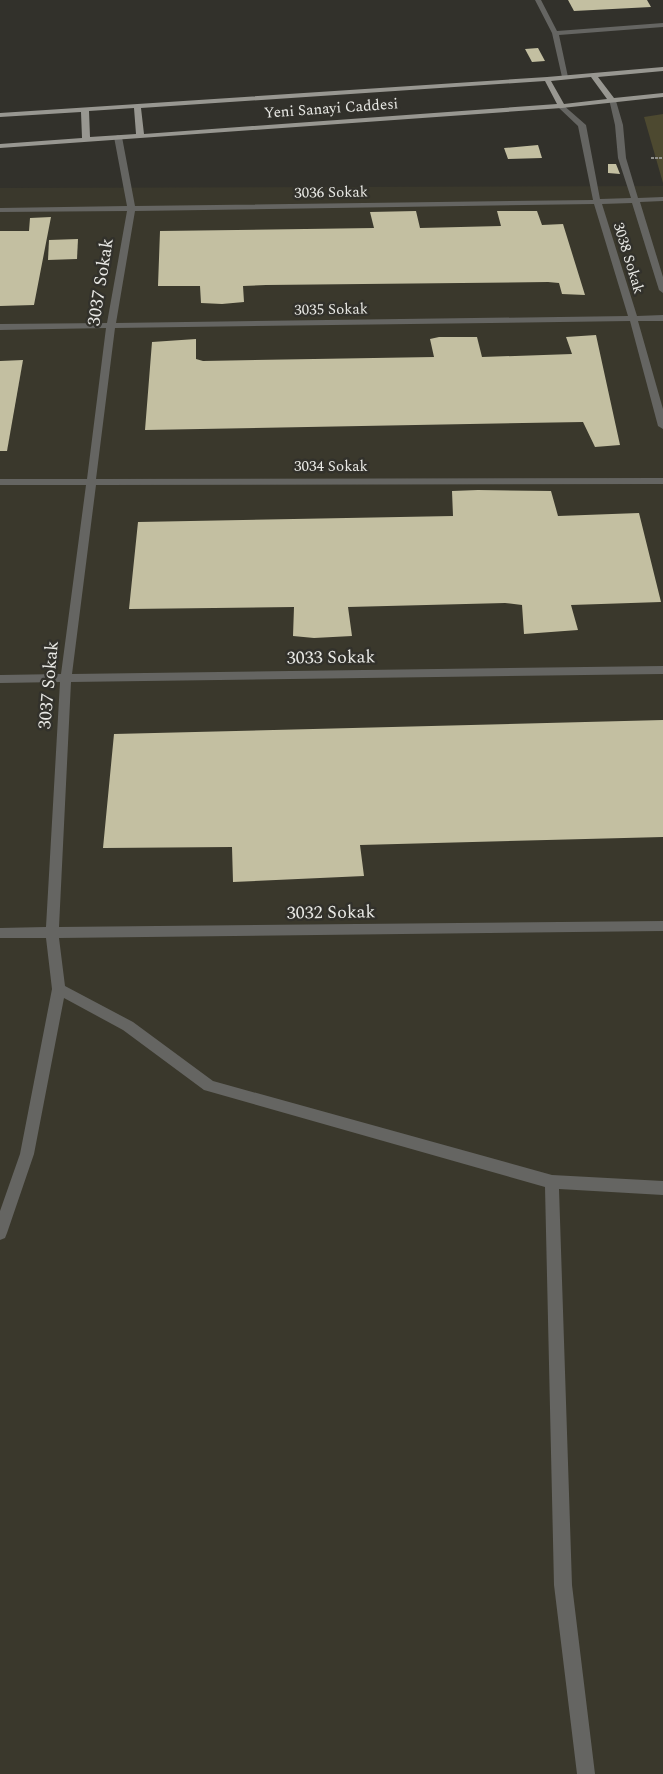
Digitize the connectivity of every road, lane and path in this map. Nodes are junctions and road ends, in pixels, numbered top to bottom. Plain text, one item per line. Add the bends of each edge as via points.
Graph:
1 (538, 0) edge
2 (663, 25) edge
3 (555, 33) junction
4 (663, 69) edge
5 (594, 76) junction
6 (565, 77) junction
7 (547, 80) junction
8 (663, 95) edge
9 (612, 101) junction
10 (137, 105) junction
11 (562, 106) junction
12 (85, 110) junction
13 (0, 115) edge
14 (140, 134) junction
15 (118, 136) junction
16 (86, 140) junction
17 (0, 146) edge
18 (636, 199) junction
19 (663, 199) edge
20 (597, 202) junction
21 (131, 208) junction
22 (0, 210) edge
23 (663, 290) edge
24 (633, 318) junction
25 (663, 318) edge
26 (111, 326) junction
27 (0, 327) edge
28 (663, 426) edge
29 (92, 481) junction
30 (663, 481) edge
31 (0, 482) edge
32 (663, 670) edge
33 (66, 678) junction
34 (0, 679) edge
35 (663, 926) edge
36 (52, 932) junction
37 (0, 933) edge
38 (59, 989) junction
39 (552, 1182) junction
40 (663, 1188) edge
41 (0, 1233) edge
42 (586, 1774) edge

1 - 3 lane
2 - 3 lane
3 - 6 lane
4 - 5 main road, Yeni Sanayi Caddesi
5 - 6 main road, Yeni Sanayi Caddesi
5 - 9 main road
6 - 7 main road, Yeni Sanayi Caddesi
7 - 10 main road, Yeni Sanayi Caddesi
7 - 11 main road
8 - 9 main road, Yeni Sanayi Caddesi
9 - 11 main road, Yeni Sanayi Caddesi
9 - 18 lane, 3038 Sokak via 619,126 622,158
10 - 12 main road, Yeni Sanayi Caddesi
10 - 14 main road
11 - 14 main road, Yeni Sanayi Caddesi
11 - 20 lane, 3038 Sokak via 582,125
12 - 13 main road, Yeni Sanayi Caddesi
12 - 16 main road
14 - 15 main road, Yeni Sanayi Caddesi
15 - 16 main road, Yeni Sanayi Caddesi
15 - 21 lane, 3037 Sokak
16 - 17 main road, Yeni Sanayi Caddesi
18 - 19 lane, 3036 Sokak
18 - 20 lane, 3036 Sokak
18 - 23 lane, 3038 Sokak
20 - 21 lane, 3036 Sokak
20 - 24 lane, 3038 Sokak
21 - 22 lane, 3036 Sokak
21 - 26 lane, 3037 Sokak
24 - 25 lane, 3035 Sokak
24 - 26 lane, 3035 Sokak
24 - 28 lane, 3038 Sokak
26 - 27 lane, 3035 Sokak
26 - 29 lane, 3037 Sokak
29 - 30 lane, 3034 Sokak
29 - 31 lane, 3034 Sokak
29 - 33 lane, 3037 Sokak
32 - 33 lane, 3033 Sokak
33 - 34 lane, 3033 Sokak
33 - 36 lane, 3037 Sokak
35 - 36 lane, 3032 Sokak
36 - 37 lane, 3032 Sokak
36 - 38 lane, 3037 Sokak
38 - 39 lane via 128,1026 209,1086
38 - 41 lane, 3037 Sokak via 27,1154
39 - 40 lane
39 - 42 lane via 562,1585

